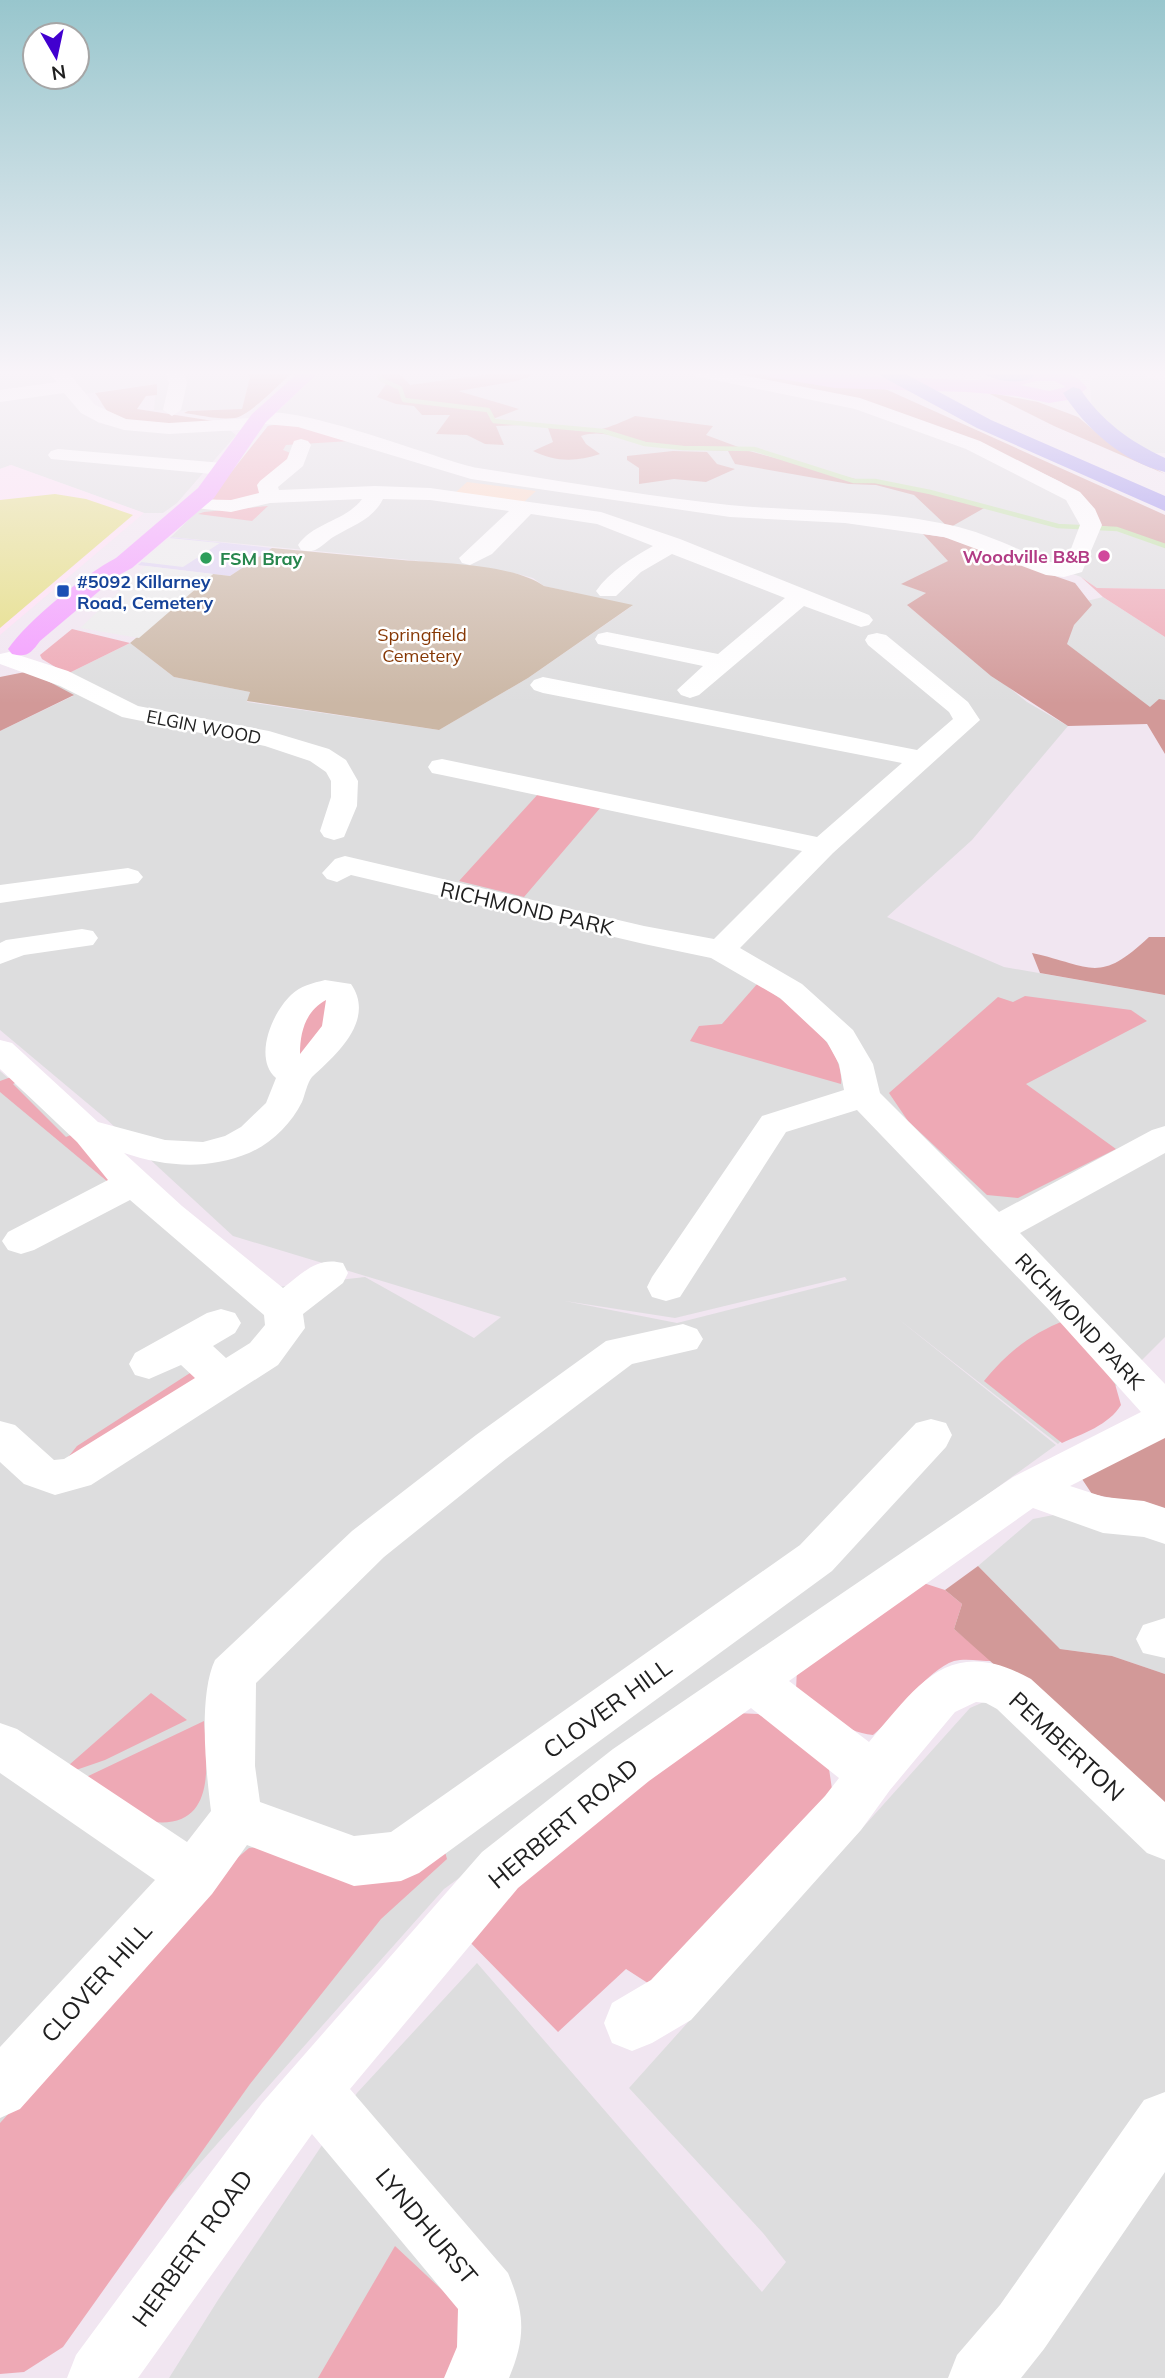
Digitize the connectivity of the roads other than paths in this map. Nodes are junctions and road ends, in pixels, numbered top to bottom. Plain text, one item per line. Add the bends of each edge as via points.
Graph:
1 (211, 482) edge
2 (271, 482) edge
3 (528, 482) edge
4 (1045, 482) edge
5 (1122, 482) edge
6 (1130, 482) edge
7 (375, 492) junction
8 (270, 497) junction
9 (1163, 499) edge
10 (194, 503) junction
11 (526, 507) junction
12 (672, 544) junction
13 (309, 545) dead end
14 (470, 558) dead end
15 (608, 591) dead end
16 (802, 596) junction
17 (607, 639) dead end
18 (10, 658) edge
19 (720, 662) junction
20 (543, 685) dead end
21 (690, 690) dead end
22 (922, 759) junction
23 (442, 767) dead end
24 (334, 831) dead end
25 (823, 847) junction
26 (337, 873) dead end
27 (128, 877) dead end
28 (0, 894) edge
29 (82, 938) dead end
30 (722, 950) junction
31 (0, 955) edge
32 (6, 1063) edge
33 (295, 1073) dead end
34 (863, 1096) junction
35 (90, 1134) junction
36 (1165, 1138) edge
37 (134, 1182) junction
38 (995, 1231) junction
39 (21, 1241) dead end
40 (329, 1273) dead end
41 (666, 1287) dead end
42 (284, 1309) junction
43 (221, 1323) dead end
44 (683, 1339) dead end
45 (185, 1344) junction
46 (149, 1364) dead end
47 (223, 1380) junction
48 (1165, 1411) edge
49 (1165, 1419) edge
50 (931, 1434) dead end
51 (0, 1437) edge
52 (1028, 1489) junction
53 (1165, 1526) edge
54 (752, 1680) junction
55 (0, 1745) edge
56 (872, 1774) junction
57 (237, 1817) junction
58 (1165, 1836) edge
59 (193, 1876) junction
60 (632, 2023) dead end
61 (0, 2089) edge
62 (313, 2090) junction
63 (1165, 2121) edge
64 (99, 2378) edge
65 (476, 2378) edge
66 (980, 2378) edge

1 - 10 main road
2 - 8 street via 267,485
3 - 4 street via 730,511 845,517 948,531 1046,568 1065,570 1074,567 1090,528 1084,509 1073,496
5 - 9 highway
6 - 9 highway
7 - 8 street
7 - 11 street
7 - 13 street via 363,512 318,534
8 - 10 street via 231,506
10 - 18 main road via 42,637
11 - 12 street via 601,518
11 - 14 street
12 - 15 street via 633,567
12 - 16 street
16 - 19 street
16 - 22 street via 869,630 959,707 967,720
17 - 19 street
18 - 24 street, ELGIN WOOD via 127,711 271,740 323,757 338,767 346,786
19 - 21 street
20 - 22 street
22 - 25 street
23 - 25 street
25 - 30 street
26 - 30 street, RICHMOND PARK via 345,865
27 - 28 street
29 - 31 street via 17,947
30 - 34 street, RICHMOND PARK via 792,990 841,1037 856,1063
32 - 35 street
33 - 35 street via 282,1106 263,1130 242,1144 171,1155 113,1134
34 - 38 street, RICHMOND PARK
34 - 41 street via 774,1124
35 - 37 street
36 - 38 street, RICHMOND PARK
37 - 39 street
37 - 42 street
38 - 48 street, RICHMOND PARK
40 - 42 street
42 - 47 street via 285,1328 264,1354
43 - 45 street
44 - 57 street via 620,1352 491,1447 368,1544 232,1675 230,1766
45 - 46 street
45 - 47 street
47 - 51 street via 76,1473 55,1478 39,1472
49 - 52 street, HERBERT ROAD
50 - 57 street, CLOVER HILL via 816,1558 401,1856 354,1861
52 - 53 street via 1103,1515
52 - 54 street, HERBERT ROAD
54 - 56 street
54 - 62 street, HERBERT ROAD via 631,1765 500,1870
55 - 59 street
56 - 58 street, PEMBERTON via 938,1697 971,1680 994,1682 1014,1694
56 - 60 street, PEMBERTON via 843,1813 681,1990
57 - 59 street, CLOVER HILL
59 - 61 street, CLOVER HILL
62 - 64 street, HERBERT ROAD via 283,2124
62 - 65 street, LYNDHURST via 486,2295 493,2325
63 - 66 street via 1022,2327

